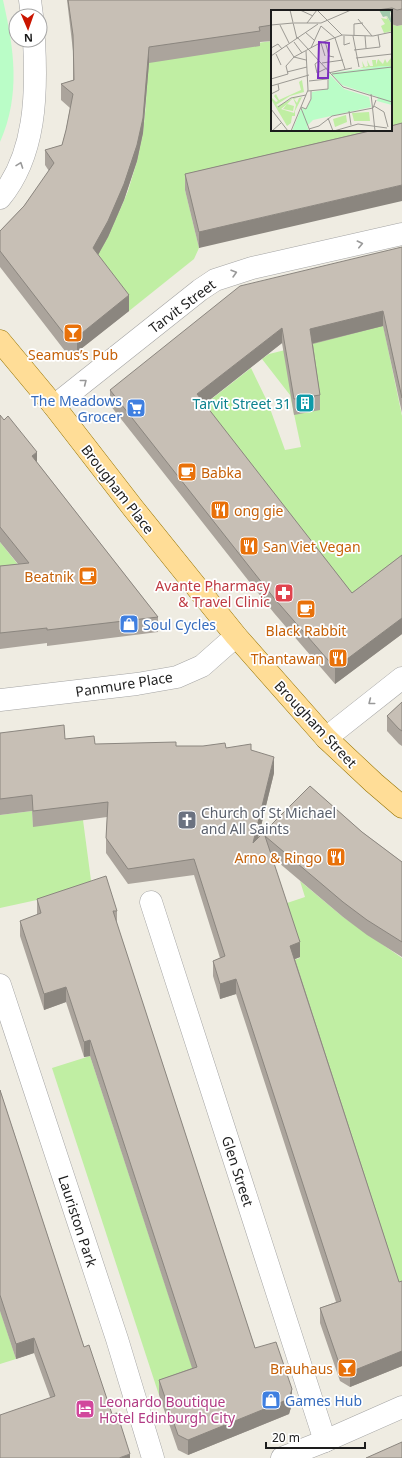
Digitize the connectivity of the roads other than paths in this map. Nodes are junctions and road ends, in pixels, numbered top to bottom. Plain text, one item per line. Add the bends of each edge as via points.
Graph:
1 (35, 48) edge
2 (0, 198) edge
3 (402, 234) edge
4 (0, 341) edge
5 (54, 406) junction
6 (236, 636) junction
7 (402, 678) edge
8 (0, 700) edge
9 (326, 738) junction
10 (402, 807) edge
11 (152, 902) dead end
12 (0, 985) edge
13 (402, 1407) edge
14 (325, 1441) junction
15 (153, 1458) edge
16 (282, 1458) edge

2 -> 1 street via 16,175 29,134 36,70
5 -> 3 street, Tarvit Street via 215,280 252,268
4 - 5 main road, Brougham Place
5 - 6 main road, Brougham Place
6 - 8 street, Panmure Place via 202,666 177,676 137,684
6 - 9 main road, Brougham Street
7 -> 9 street
9 - 10 main road, Brougham Street
11 - 14 street, Glen Street
12 - 15 street, Lauriston Park via 117,1339
13 - 14 street
14 - 16 street

